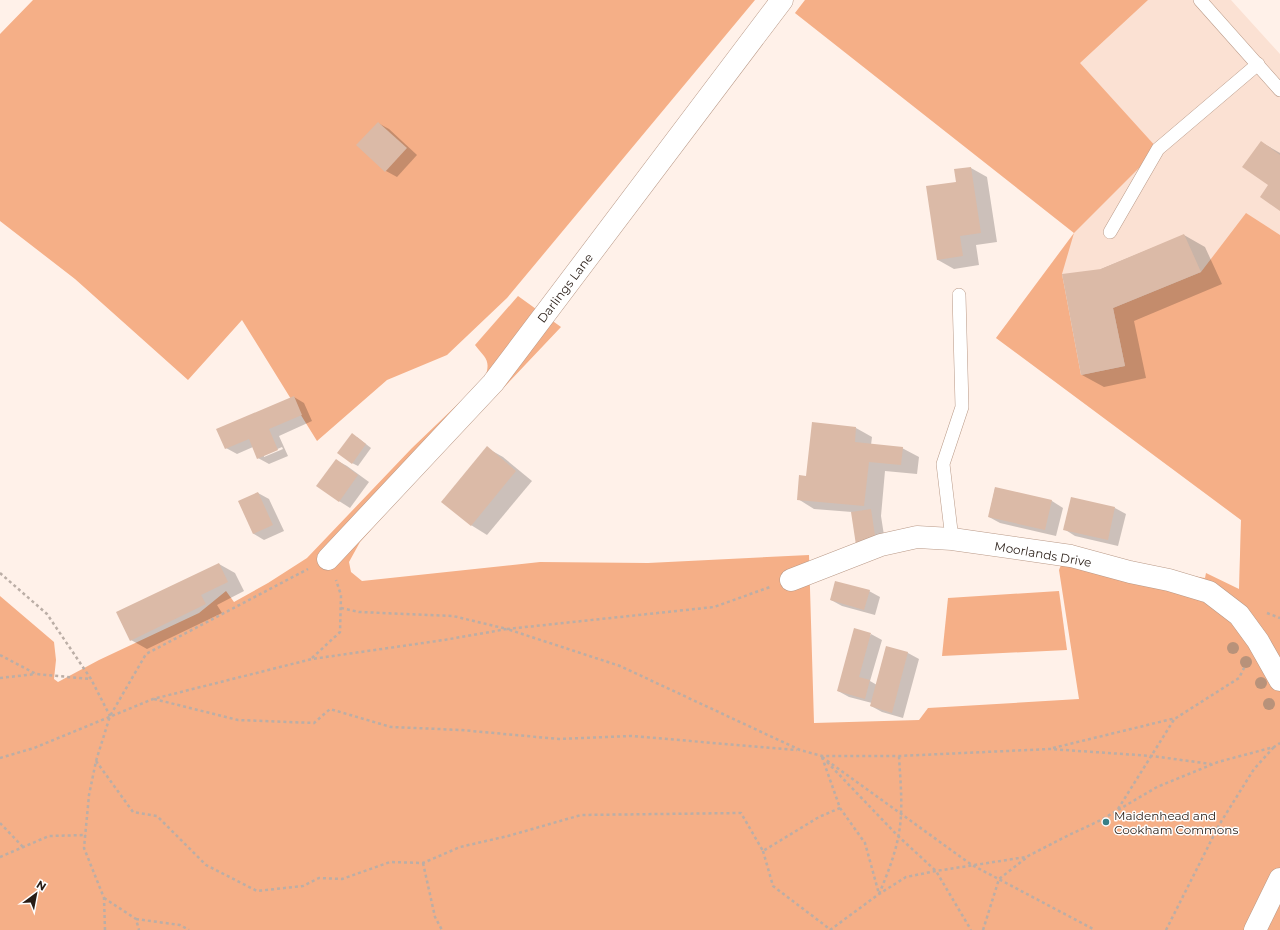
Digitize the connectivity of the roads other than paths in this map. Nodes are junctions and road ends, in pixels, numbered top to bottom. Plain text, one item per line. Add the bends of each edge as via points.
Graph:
1 (782, 0) edge
2 (1200, 0) edge
3 (1258, 64) junction
4 (1280, 90) edge
5 (1110, 232) dead end
6 (959, 295) dead end
7 (952, 539) junction
8 (328, 559) road end
9 (791, 580) road end
10 (1280, 680) edge
11 (1280, 879) edge
12 (1255, 930) edge

1 - 8 street, Darlings Lane via 493,383
2 - 3 lane
3 - 4 lane
3 - 5 lane via 1158,149
6 - 7 lane via 962,407 943,464
7 - 9 street, Moorlands Drive via 917,537 882,545
7 - 10 street, Moorlands Drive via 1071,556 1209,592 1239,614
11 - 12 street

